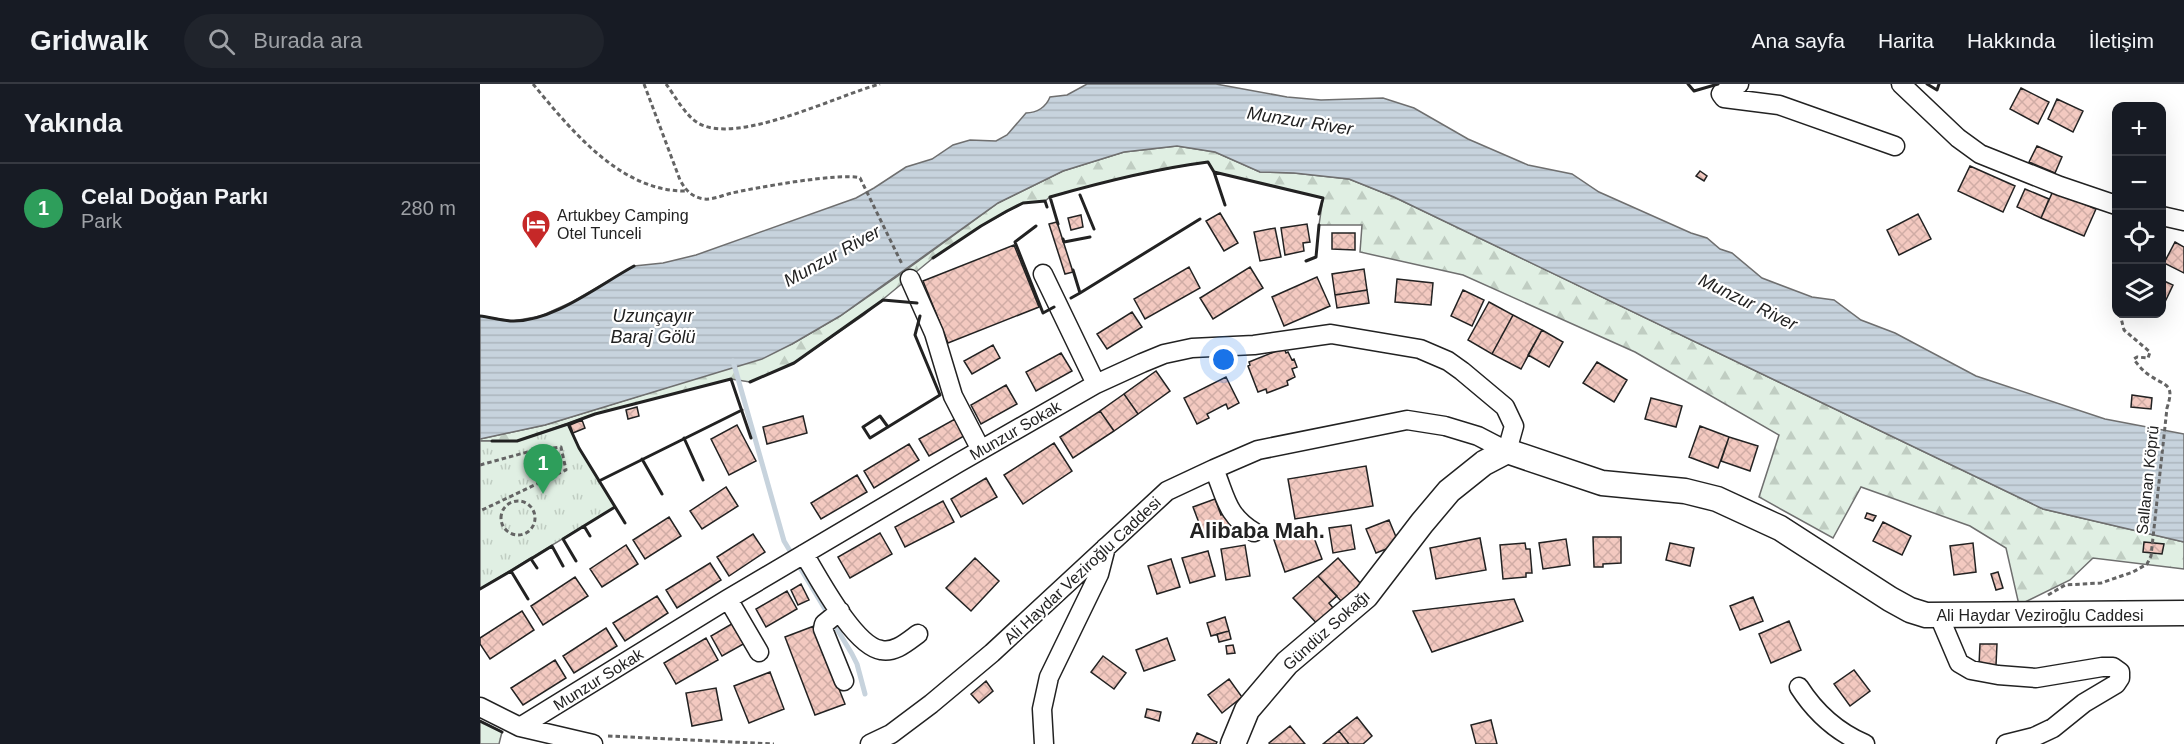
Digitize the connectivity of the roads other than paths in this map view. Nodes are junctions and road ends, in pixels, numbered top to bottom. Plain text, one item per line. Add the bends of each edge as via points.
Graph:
1 (1739, 84) edge
2 (1901, 84) edge
3 (1895, 146) dead end
4 (2112, 204) edge
5 (2166, 217) edge
6 (2184, 221) edge
7 (1043, 274) dead end
8 (910, 279) road end
9 (1096, 384) junction
10 (981, 450) junction
11 (1507, 451) junction
12 (1214, 469) junction
13 (1254, 532) dead end
14 (1106, 547) junction
15 (804, 554) junction
16 (728, 599) junction
17 (2184, 613) edge
18 (1940, 616) junction
19 (832, 617) junction
20 (918, 634) dead end
21 (759, 652) dead end
22 (844, 681) dead end
23 (1798, 687) dead end
24 (480, 707) edge
25 (520, 727) junction
26 (887, 739) edge
27 (600, 740) edge
28 (870, 744) edge
29 (1044, 744) edge
30 (1233, 744) edge
31 (1865, 744) edge
32 (2006, 744) edge

1 - 3 street via 1721,94 1724,98 1779,105
2 - 4 street via 1980,154
5 - 6 street
7 - 9 street
8 - 10 street via 934,333 953,396
9 - 10 street, Munzur Sokak
9 - 11 street, Munzur Sokak via 1164,354 1192,348 1254,345 1331,334 1420,349 1448,361 1505,407 1514,426
10 - 15 street, Munzur Sokak
11 - 12 street, Ali Haydar Veziroğlu Caddesi via 1478,436 1407,420 1258,450
11 - 18 main road, Ali Haydar Veziroğlu Caddesi via 1602,483 1685,491 1717,499 1780,528 1910,609
11 - 30 main road, Gündüz Sokağı via 1484,463 1449,491 1366,596 1287,663 1247,710
12 - 13 street via 1232,512
12 - 14 street, Ali Haydar Veziroğlu Caddesi via 1167,491
14 - 26 street, Ali Haydar Veziroğlu Caddesi via 992,653
14 - 29 street via 1099,574 1049,677 1042,709
15 - 16 street, Munzur Sokak
15 - 19 street
16 - 21 street
16 - 25 street, Munzur Sokak
17 - 18 main road, Ali Haydar Veziroğlu Caddesi
18 - 32 street via 1959,663 1971,670 2036,678 2102,667 2120,672 2116,684 2053,728
19 - 20 street via 882,651
19 - 22 street via 823,632
23 - 31 street via 1820,714
24 - 25 street
25 - 27 street
26 - 28 street, Ali Haydar Veziroğlu Caddesi

